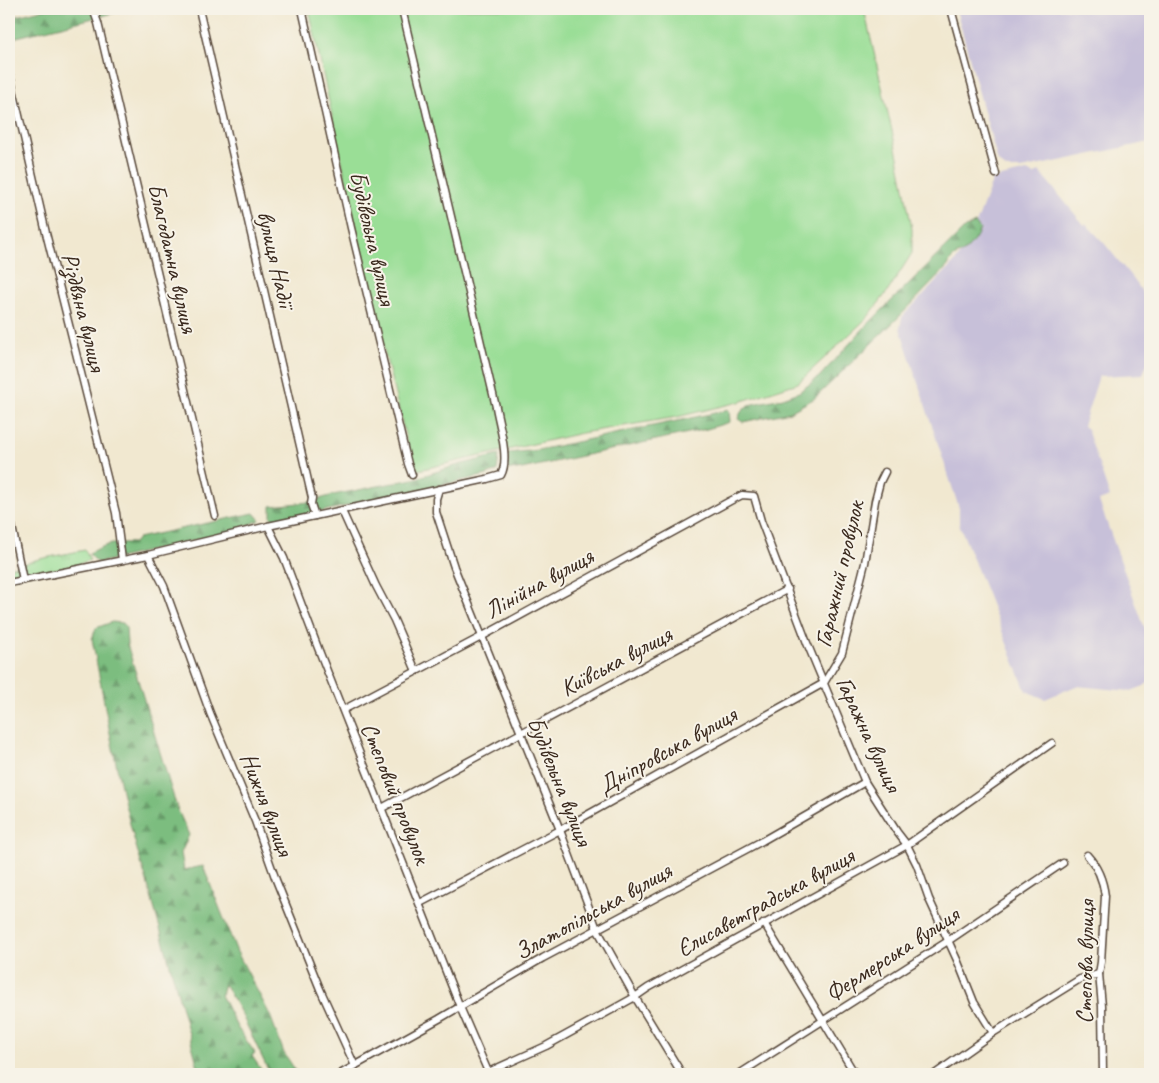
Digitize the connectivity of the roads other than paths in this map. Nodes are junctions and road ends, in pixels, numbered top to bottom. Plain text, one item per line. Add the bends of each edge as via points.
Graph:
1 (93, 9) edge
2 (199, 9) edge
3 (302, 9) edge
4 (402, 9) edge
5 (951, 9) edge
6 (9, 72) edge
7 (996, 174) dead end
8 (885, 472) dead end
9 (412, 475) dead end
10 (439, 489) junction
11 (754, 496) joint
12 (342, 511) junction
13 (9, 512) edge
14 (215, 516) dead end
15 (315, 516) junction
16 (268, 526) junction
17 (148, 555) junction
18 (122, 560) junction
19 (22, 580) junction
20 (9, 583) edge
21 (788, 589) junction
22 (481, 636) junction
23 (416, 671) junction
24 (824, 683) junction
25 (343, 710) junction
26 (521, 734) junction
27 (1052, 743) dead end
28 (865, 782) junction
29 (382, 808) junction
30 (560, 830) junction
31 (907, 845) junction
32 (1087, 855) dead end
33 (1063, 864) dead end
34 (420, 903) junction
35 (764, 923) junction
36 (597, 929) junction
37 (948, 941) junction
38 (1099, 974) junction
39 (635, 997) junction
40 (460, 1007) junction
41 (822, 1021) junction
42 (993, 1033) junction
43 (355, 1066) junction
44 (487, 1073) edge
45 (340, 1074) edge
46 (682, 1074) edge
47 (739, 1074) edge
48 (856, 1074) edge
49 (935, 1074) edge
50 (1103, 1074) edge

1 - 14 street, Благодатна вулиця
2 - 15 street, вулиця Надії
3 - 9 street, Будівельна вулиця via 351,228
4 - 10 street via 503,446 504,468 501,474
5 - 7 street
6 - 18 street, Різдвяна вулиця via 116,513
8 - 24 street, Гаражний провулок via 875,501 865,563 842,653
10 - 12 street
10 - 22 street, Будівельна вулиця via 436,512
11 - 21 street, Гаражна вулиця
11 - 22 street, Лінійна вулиця via 730,501
12 - 15 street
12 - 23 street
13 - 19 street
15 - 16 street
16 - 17 street
16 - 25 street, Степовий провулок via 284,558
17 - 18 street
17 - 43 street, Нижня вулиця via 164,586 210,713 320,990
18 - 19 street
19 - 20 street
21 - 24 street, Гаражна вулиця
21 - 26 street, Київська вулиця
22 - 23 street, Лінійна вулиця
22 - 26 street, Будівельна вулиця
23 - 25 street, Лінійна вулиця
24 - 28 street, Гаражна вулиця
24 - 30 street, Дніпровська вулиця
25 - 29 street, Степовий провулок
26 - 29 street, Київська вулиця
26 - 30 street, Будівельна вулиця
27 - 31 street, Єлисаветградська вулиця
28 - 31 street, Гаражна вулиця
28 - 36 street, Златопільська вулиця
29 - 34 street, Степовий провулок
30 - 34 street, Дніпровська вулиця
30 - 36 street, Будівельна вулиця
31 - 35 street, Єлисаветградська вулиця
31 - 37 street, Гаражна вулиця
32 - 38 street, Степова вулиця via 1097,866 1104,886
33 - 37 street, Фермерська вулиця
34 - 40 street, Степовий провулок
35 - 39 street, Єлисаветградська вулиця
35 - 41 street
36 - 39 street, Будівельна вулиця
36 - 40 street, Златопільська вулиця
37 - 41 street, Фермерська вулиця
37 - 42 street, Гаражна вулиця via 974,1002
38 - 42 street via 1080,979
38 - 50 street, Степова вулиця
39 - 44 street, Єлисаветградська вулиця via 546,1046
39 - 46 street, Будівельна вулиця
40 - 43 street, Златопільська вулиця
40 - 44 street, Степовий провулок
41 - 47 street, Фермерська вулиця
41 - 48 street
42 - 49 street
43 - 45 street, Златопільська вулиця

